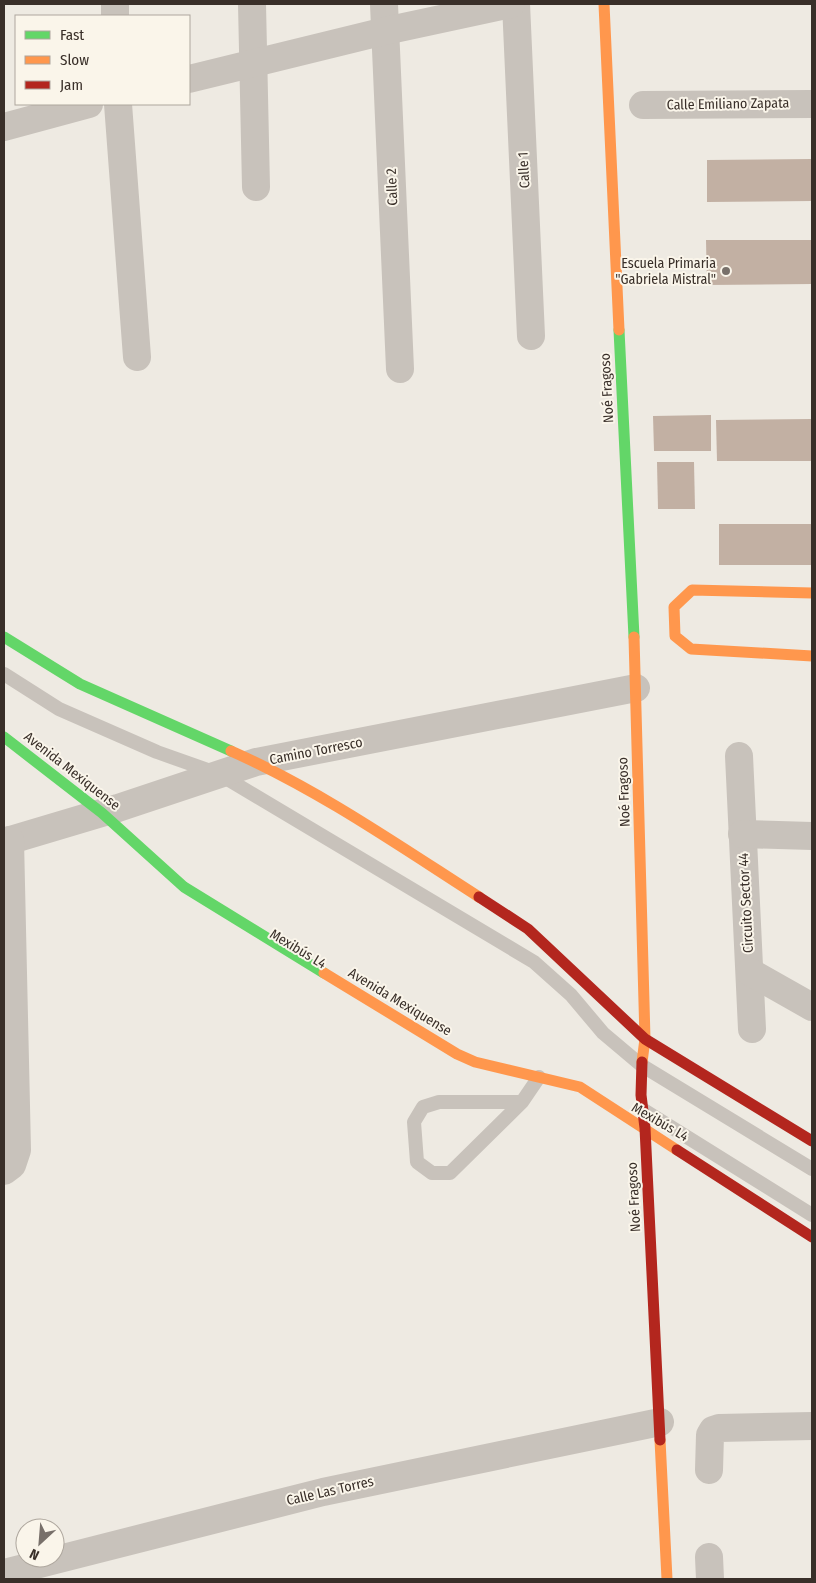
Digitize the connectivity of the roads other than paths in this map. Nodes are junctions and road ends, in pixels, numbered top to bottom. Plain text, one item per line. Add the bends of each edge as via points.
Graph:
1 (252, 4) edge
2 (384, 4) edge
3 (511, 4) edge
4 (516, 4) edge
5 (604, 4) edge
6 (385, 31) junction
7 (254, 64) junction
8 (190, 79) edge
9 (812, 104) edge
10 (85, 105) edge
11 (118, 105) edge
12 (643, 105) dead end
13 (4, 127) edge
14 (256, 188) dead end
15 (531, 336) dead end
16 (137, 357) dead end
17 (400, 369) dead end
18 (812, 593) edge
19 (4, 637) edge
20 (812, 656) edge
21 (4, 674) edge
22 (636, 688) junction
23 (4, 722) edge
24 (4, 737) edge
25 (739, 756) dead end
26 (256, 762) junction
27 (219, 774) junction
28 (110, 811) junction
29 (742, 834) junction
30 (812, 836) edge
31 (7, 841) edge
32 (750, 972) junction
33 (812, 1006) edge
34 (752, 1029) dead end
35 (645, 1039) junction
36 (641, 1065) junction
37 (539, 1077) junction
38 (522, 1102) junction
39 (641, 1109) junction
40 (645, 1128) junction
41 (812, 1141) edge
42 (812, 1169) edge
43 (4, 1171) edge
44 (812, 1215) edge
45 (812, 1237) edge
46 (660, 1422) junction
47 (812, 1426) edge
48 (709, 1470) dead end
49 (4, 1573) edge
50 (667, 1579) edge

1 - 7 street
2 - 6 street, Calle 2
3 - 6 street
4 - 15 street, Calle 1
5 - 22 main road, Noé Fragoso
6 - 7 street
6 - 17 street, Calle 2
7 - 8 street
7 - 14 street
9 - 12 street, Calle Emiliano Zapata
10 - 13 street
11 - 16 street
18 - 20 main road via 692,590 674,607 675,636 691,650
19 - 26 main road via 80,684
21 - 27 lane via 59,709 157,752
22 - 26 street, Camino Torresco
22 - 35 main road, Noé Fragoso
23 - 28 lane, Mexibús L4
24 - 28 main road, Avenida Mexiquense
25 - 29 street, Circuito Sector 44
26 - 27 street, Camino Torresco
26 - 35 main road via 350,814 528,929
27 - 28 street, Camino Torresco
27 - 36 lane via 534,962 571,995 603,1033
28 - 31 street, Camino Torresco
28 - 37 main road, Avenida Mexiquense via 184,887 457,1054 475,1062
28 - 39 lane, Mexibús L4 via 194,886 466,1051 578,1081
29 - 30 street, Circuito Sector 44
29 - 32 street, Circuito Sector 44
31 - 43 street via 18,1150 12,1165
32 - 33 street, Circuito Sector 44
32 - 34 street, Circuito Sector 44
35 - 36 main road, Noé Fragoso
35 - 41 main road
36 - 39 main road, Noé Fragoso
36 - 42 lane
37 - 38 lane
37 - 40 main road, Avenida Mexiquense via 580,1087
38 - 38 lane via 439,1102 423,1107 414,1122 417,1162 432,1173 450,1173
39 - 40 main road, Noé Fragoso
39 - 44 lane, Mexibús L4
40 - 45 main road, Avenida Mexiquense
40 - 46 main road, Noé Fragoso
46 - 49 street, Calle Las Torres via 323,1492
46 - 50 main road, Noé Fragoso
47 - 48 street via 712,1430

